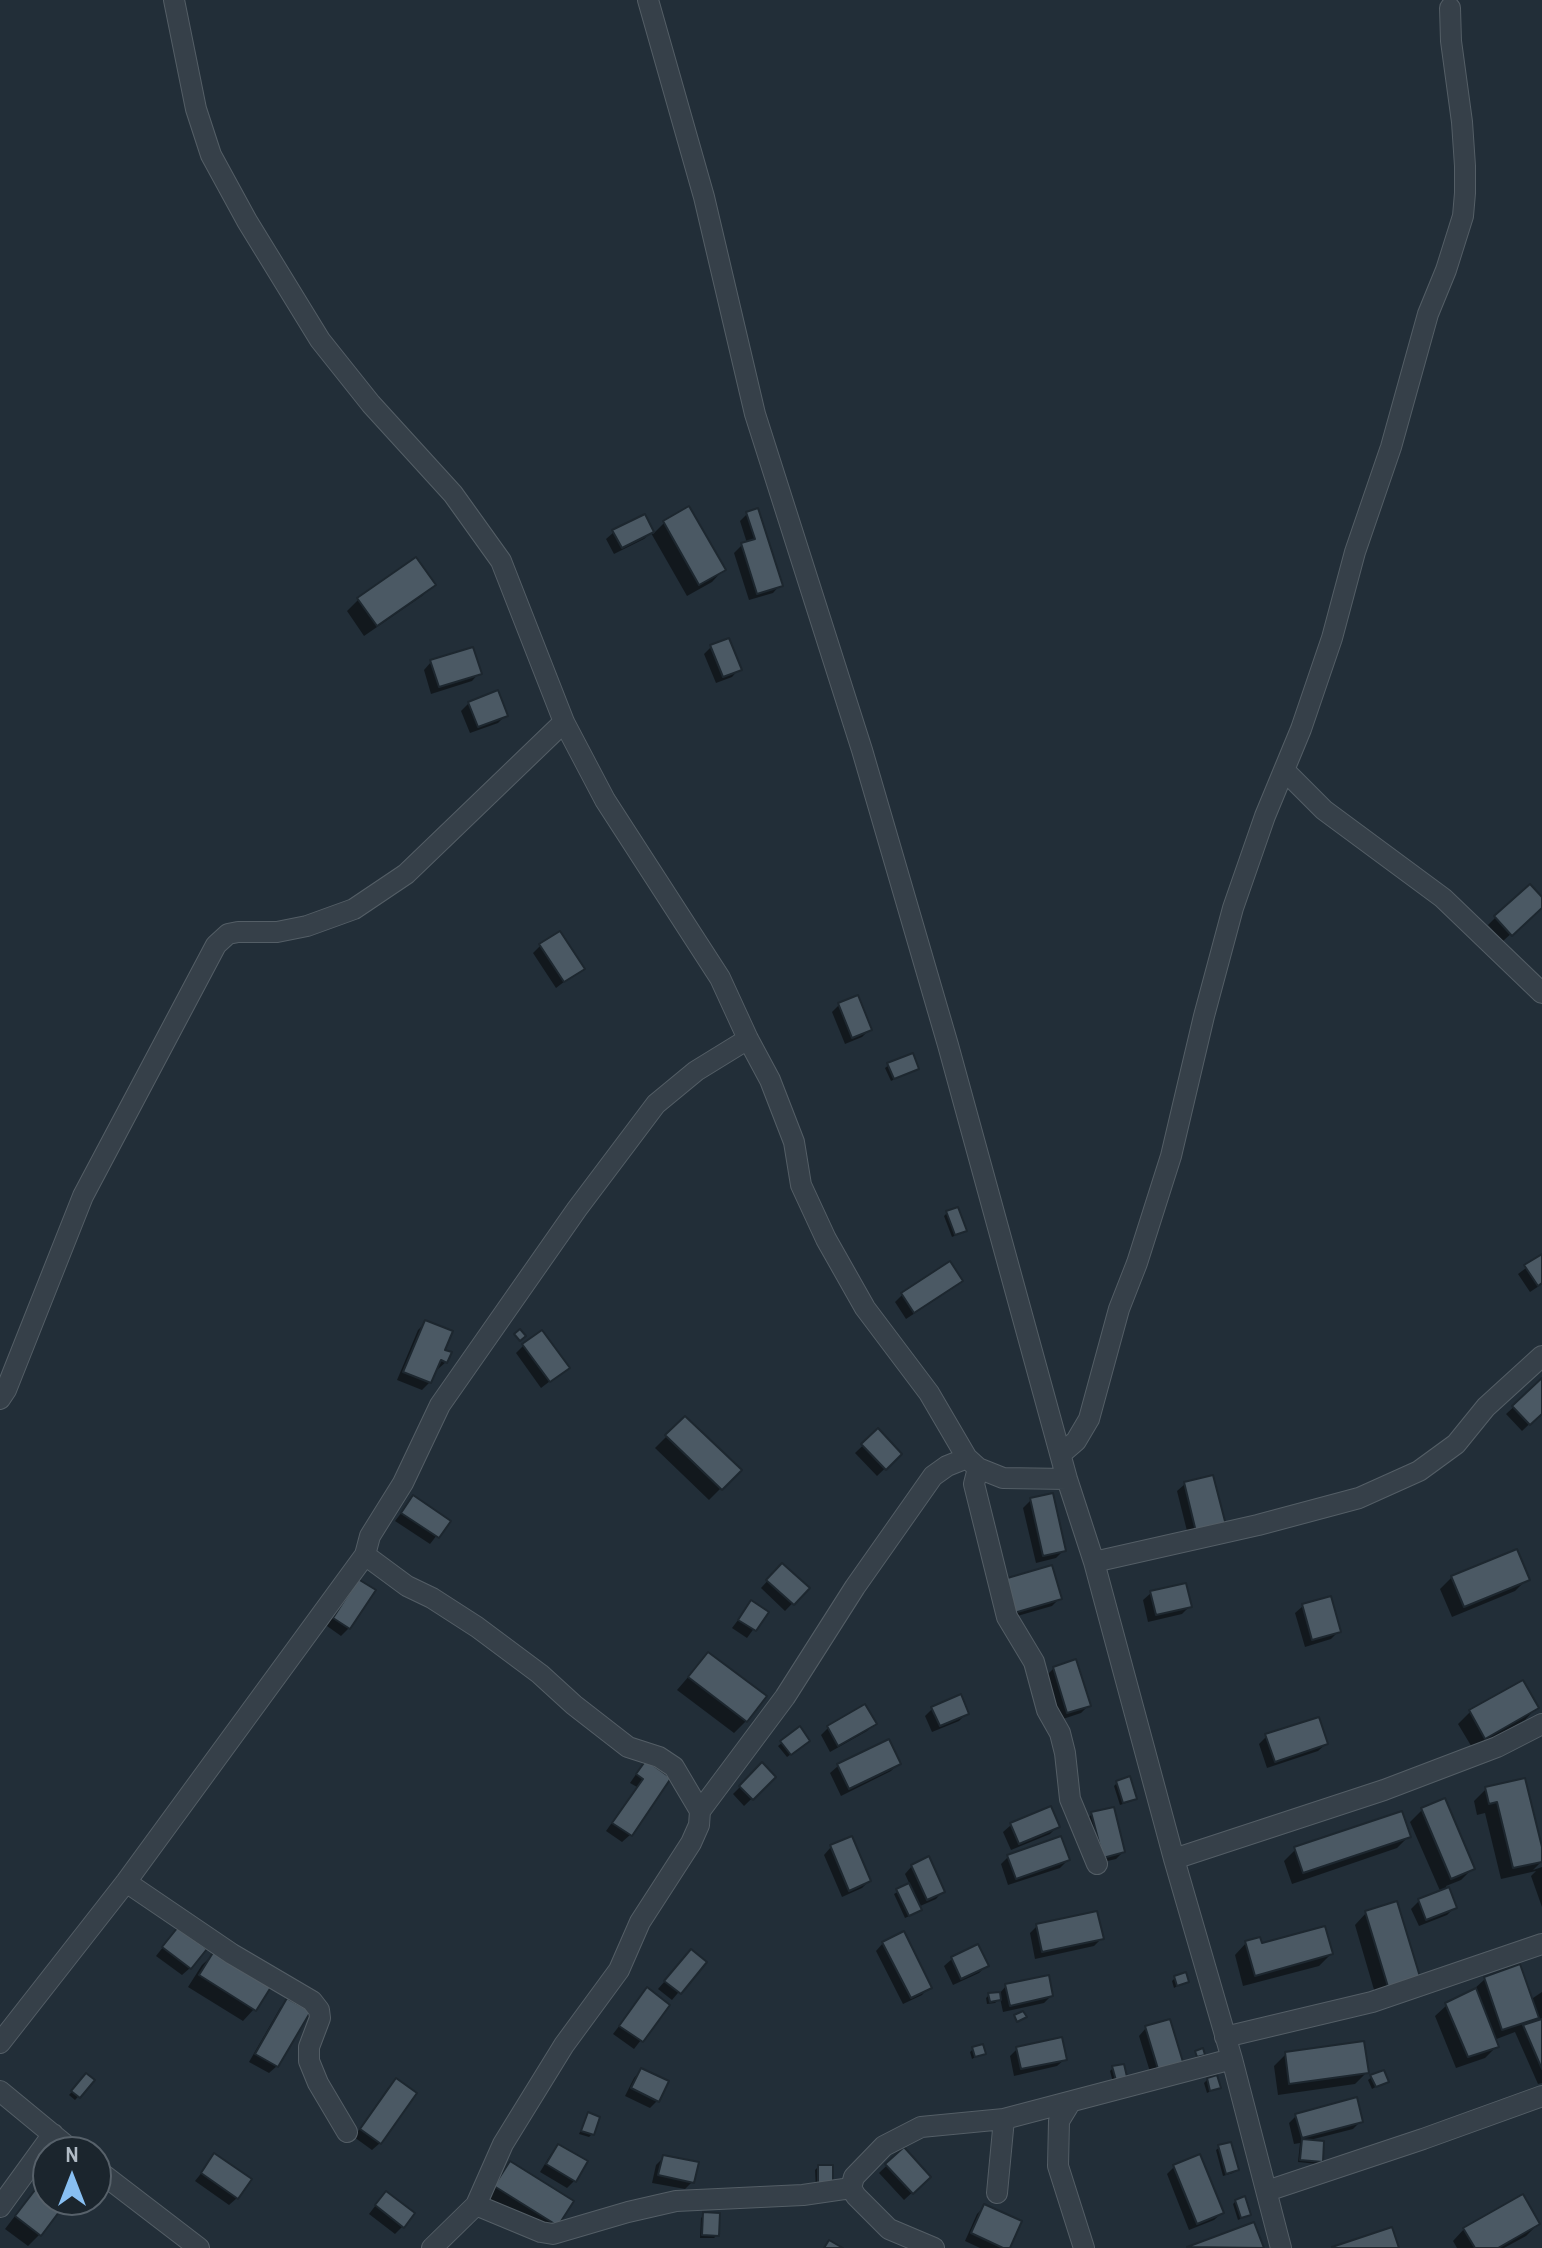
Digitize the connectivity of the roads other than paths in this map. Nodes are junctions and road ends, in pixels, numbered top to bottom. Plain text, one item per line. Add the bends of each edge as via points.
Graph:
1 (174, 0) edge
2 (648, 0) edge
3 (1450, 8) dead end
4 (564, 722) junction
5 (1285, 771) junction
6 (1542, 993) edge
7 (748, 1039) junction
8 (1542, 1356) edge
9 (0, 1399) edge
10 (1061, 1454) junction
11 (972, 1463) junction
12 (1067, 1479) junction
13 (365, 1555) junction
14 (1094, 1562) junction
15 (1542, 1724) edge
16 (700, 1811) junction
17 (1174, 1859) junction
18 (1097, 1864) dead end
19 (126, 1882) junction
20 (1542, 1944) edge
21 (1225, 2037) junction
22 (0, 2043) edge
23 (1232, 2059) junction
24 (0, 2091) edge
25 (1542, 2096) edge
26 (1070, 2103) junction
27 (1004, 2119) junction
28 (347, 2132) dead end
29 (53, 2134) junction
30 (55, 2136) edge
31 (112, 2181) edge
32 (851, 2188) junction
33 (1267, 2191) junction
34 (997, 2193) dead end
35 (476, 2205) junction
36 (0, 2207) edge
37 (887, 2238) edge
38 (199, 2248) edge
39 (432, 2248) edge
40 (934, 2248) edge
41 (1084, 2248) edge
42 (1281, 2248) edge

1 - 4 street via 211,155 320,340 453,494 501,561
2 - 10 street via 704,197 755,414 867,765
3 - 5 street via 1465,166 1463,216 1428,314 1332,638
4 - 7 street via 605,800 720,978
4 - 9 street via 406,874 354,909 277,932 228,934 216,945 83,1196
5 - 6 street via 1324,810 1443,898
5 - 10 street via 1233,908 1171,1156 1119,1309 1089,1419
7 - 11 street via 770,1080 794,1142 801,1185 826,1239 865,1308 929,1393
7 - 13 street via 656,1104 577,1209 440,1405 403,1483 370,1536
8 - 14 street via 1486,1407 1456,1444 1419,1471 1359,1498
10 - 12 street
11 - 12 street via 1003,1478
11 - 16 street via 947,1466 933,1476 785,1697
11 - 18 street via 1007,1617 1034,1662 1047,1710 1060,1733 1070,1799
12 - 14 street
13 - 16 street via 477,1627 628,1747 674,1767
13 - 19 street
14 - 17 street
15 - 17 street via 1384,1790
16 - 35 street via 691,1843 640,1922 619,1970 564,2045 503,2144
17 - 21 street
19 - 22 street
19 - 28 street via 312,2001 320,2018 309,2061
20 - 21 street via 1372,2002
21 - 23 street
23 - 26 street
23 - 33 street
24 - 29 street
25 - 33 street
26 - 27 street
26 - 41 street via 1059,2121 1058,2166
27 - 32 street via 921,2127 884,2146 854,2177
27 - 34 street
29 - 30 street
29 - 36 street
31 - 38 street
32 - 35 street via 676,2201 553,2234
32 - 37 street
33 - 42 street
35 - 39 street
37 - 40 street

